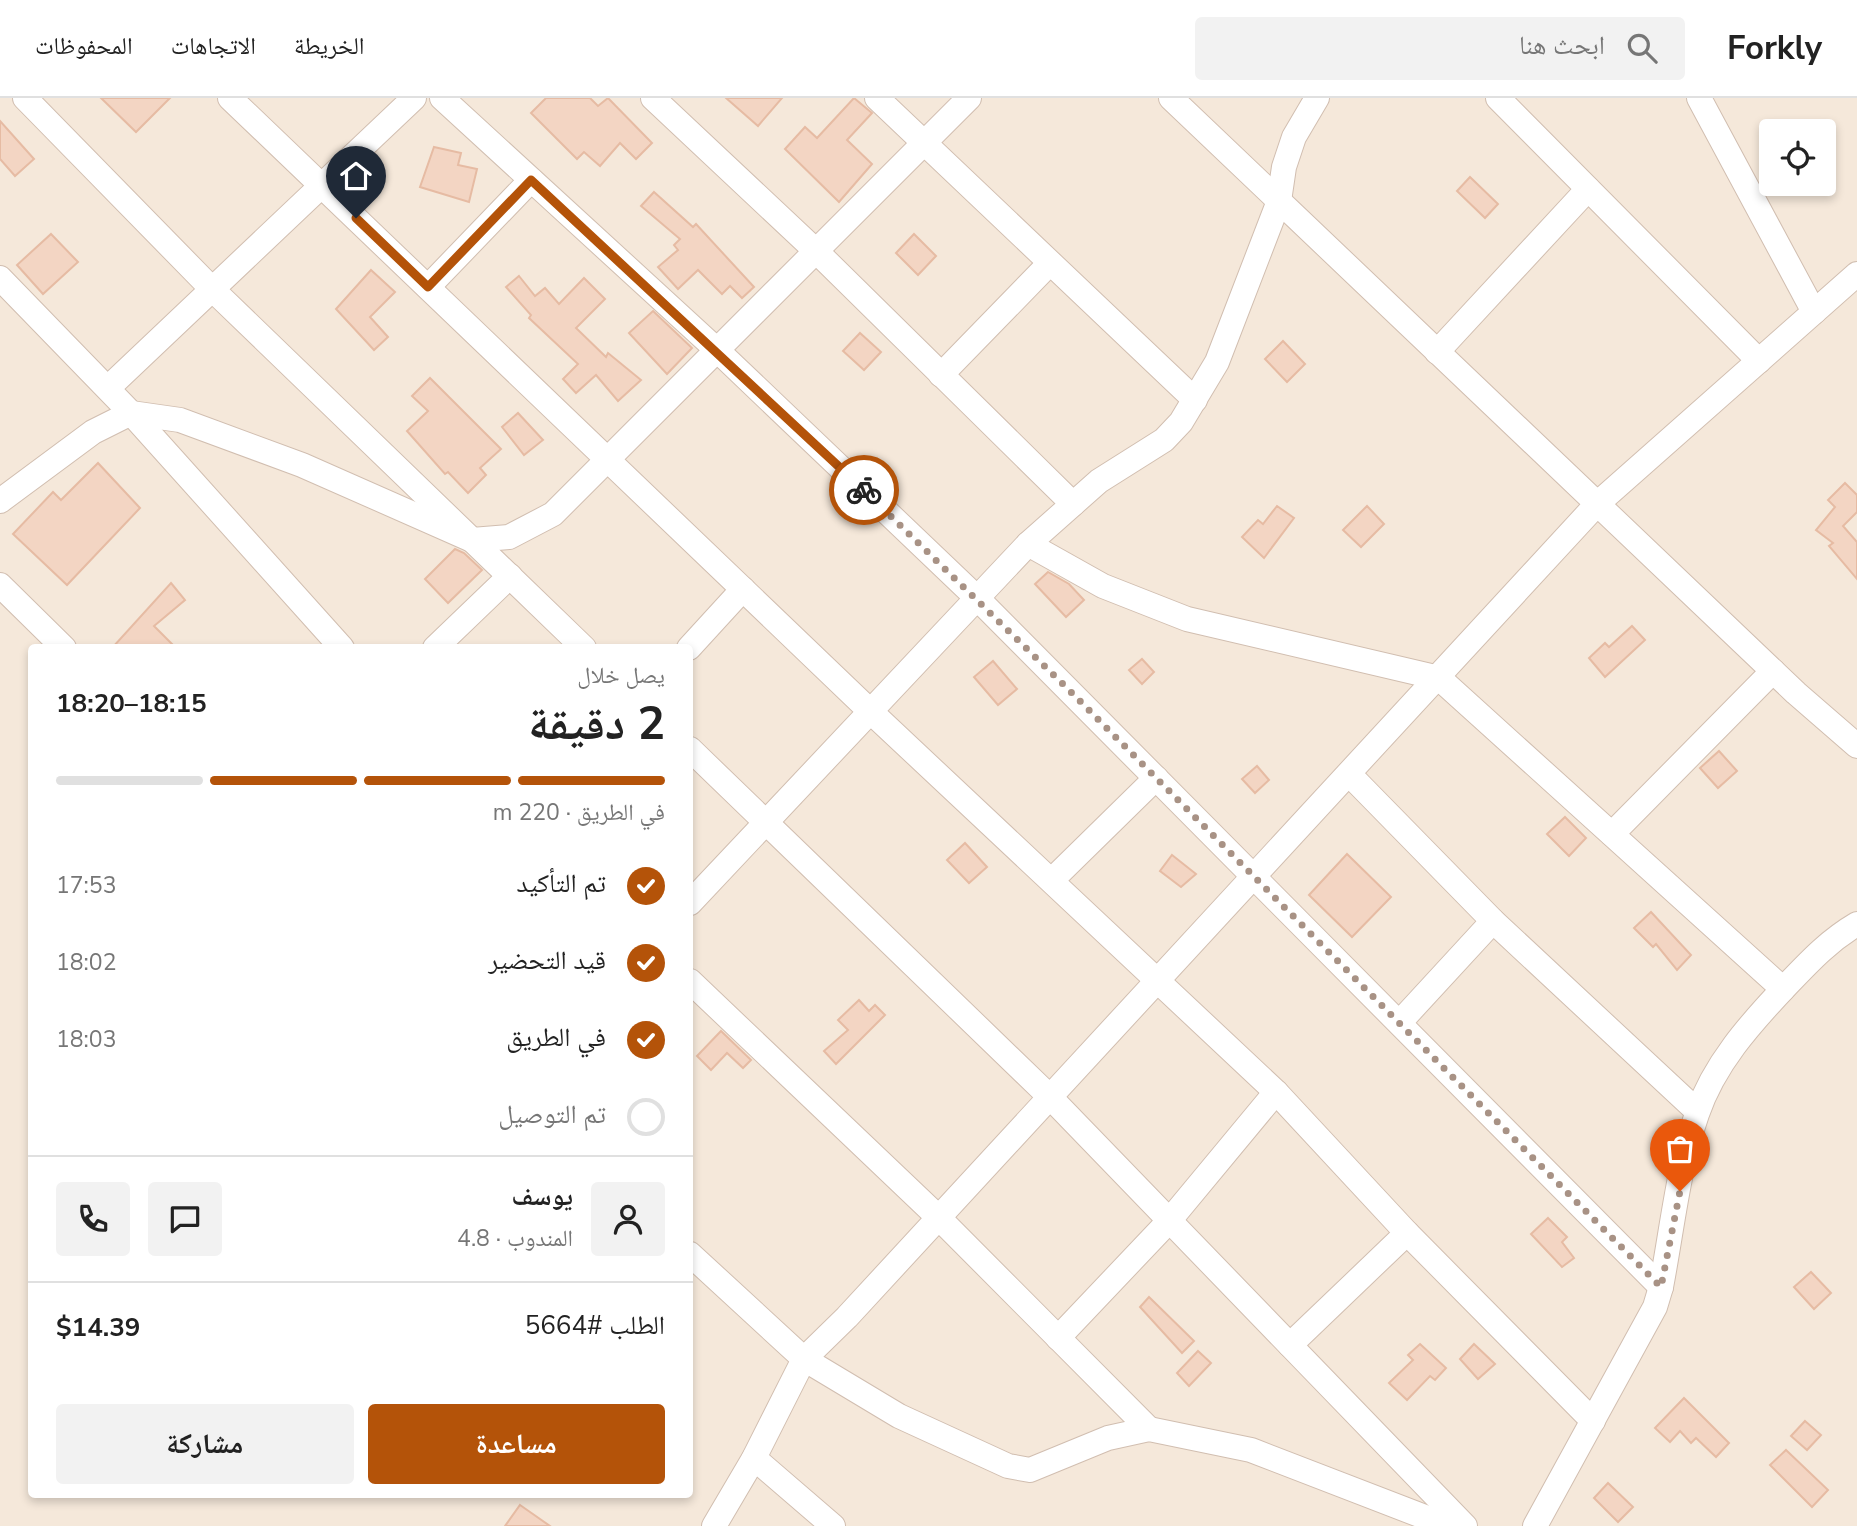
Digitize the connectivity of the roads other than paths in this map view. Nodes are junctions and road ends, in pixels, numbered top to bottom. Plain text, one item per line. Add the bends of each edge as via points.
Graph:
1 (25, 98) edge
2 (230, 98) edge
3 (414, 98) edge
4 (442, 98) edge
5 (653, 98) edge
6 (877, 98) edge
7 (969, 98) edge
8 (1171, 98) edge
9 (1317, 98) edge
10 (1499, 98) edge
11 (1699, 98) edge
12 (923, 144) junction
13 (531, 180) junction
14 (320, 184) junction
15 (1588, 188) junction
16 (1279, 201) junction
17 (816, 251) junction
18 (1050, 264) junction
19 (1857, 274) edge
20 (0, 278) edge
21 (428, 287) junction
22 (211, 288) junction
23 (1814, 313) junction
24 (717, 350) junction
25 (1437, 352) junction
26 (1759, 361) junction
27 (941, 375) junction
28 (108, 388) junction
29 (1195, 400) junction
30 (131, 413) junction
31 (608, 459) junction
32 (0, 501) edge
33 (1073, 504) junction
34 (1597, 504) junction
35 (472, 540) junction
36 (1028, 544) junction
37 (510, 576) junction
38 (0, 585) edge
39 (743, 589) junction
40 (977, 598) junction
41 (60, 644) edge
42 (338, 644) edge
43 (439, 644) edge
44 (580, 644) edge
45 (693, 644) edge
46 (1773, 671) junction
47 (1439, 678) junction
48 (870, 711) junction
49 (1857, 746) edge
50 (693, 752) edge
51 (1349, 774) junction
52 (1156, 778) junction
53 (766, 822) junction
54 (1612, 834) junction
55 (1254, 875) junction
56 (1053, 879) junction
57 (693, 900) edge
58 (1493, 921) junction
59 (1857, 924) edge
60 (1155, 979) junction
61 (693, 984) edge
62 (1783, 989) junction
63 (1399, 1022) junction
64 (1276, 1092) junction
65 (1050, 1097) junction
66 (1698, 1111) junction
67 (938, 1217) junction
68 (1169, 1221) junction
69 (1407, 1233) junction
70 (693, 1257) edge
71 (1661, 1287) junction
72 (1058, 1338) junction
73 (1290, 1345) junction
74 (804, 1359) junction
75 (1593, 1421) junction
76 (1149, 1429) junction
77 (754, 1458) junction
78 (714, 1526) edge
79 (833, 1526) edge
80 (1448, 1526) edge
81 (1465, 1526) edge
82 (1535, 1526) edge

1 - 22 street
2 - 14 street
3 - 14 street
4 - 13 street
5 - 17 street
6 - 12 street
7 - 12 street
8 - 16 street
9 - 16 street via 1294,137
10 - 15 street
11 - 23 street
12 - 17 street
12 - 18 street
13 - 21 street
13 - 24 street
14 - 21 street
14 - 22 street
15 - 25 street
15 - 26 street
16 - 25 street
16 - 29 street via 1217,362
17 - 24 street
17 - 27 street
18 - 27 street
18 - 29 street
19 - 23 street
20 - 28 street
21 - 31 street
22 - 28 street
22 - 35 street
23 - 26 street
24 - 31 street
24 - 40 street
25 - 34 street
26 - 34 street
27 - 33 street
28 - 30 street
29 - 33 street via 1164,440 1099,481
30 - 32 street via 93,432
30 - 35 street via 180,420 302,465
30 - 42 street
31 - 35 street via 553,514 509,537
31 - 39 street
33 - 36 street
34 - 46 street
34 - 47 street
35 - 37 street
36 - 40 street
36 - 47 street via 1102,586 1186,619
37 - 43 street
37 - 44 street
38 - 41 street
39 - 45 street
39 - 48 street
40 - 48 street
40 - 52 street
46 - 49 street
46 - 54 street
47 - 51 street
47 - 54 street
48 - 53 street
48 - 56 street
50 - 53 street
51 - 55 street
51 - 58 street
52 - 55 street
52 - 56 street
53 - 57 street
53 - 65 street
54 - 62 street
55 - 60 street
55 - 63 street
56 - 60 street
58 - 63 street
58 - 66 street
59 - 62 street via 1831,940
60 - 64 street
60 - 65 street
61 - 67 street
62 - 66 street via 1743,1031
63 - 71 street
64 - 68 street
64 - 69 street
65 - 67 street
65 - 68 street
66 - 71 street
67 - 72 street
67 - 74 street
68 - 72 street
68 - 73 street
69 - 73 street
69 - 75 street
70 - 74 street
71 - 75 street
72 - 76 street
73 - 81 street
74 - 76 street via 946,1440 1008,1466 1030,1470 1108,1438
74 - 77 street
75 - 82 street
76 - 80 street via 1251,1451
77 - 78 street
77 - 79 street

